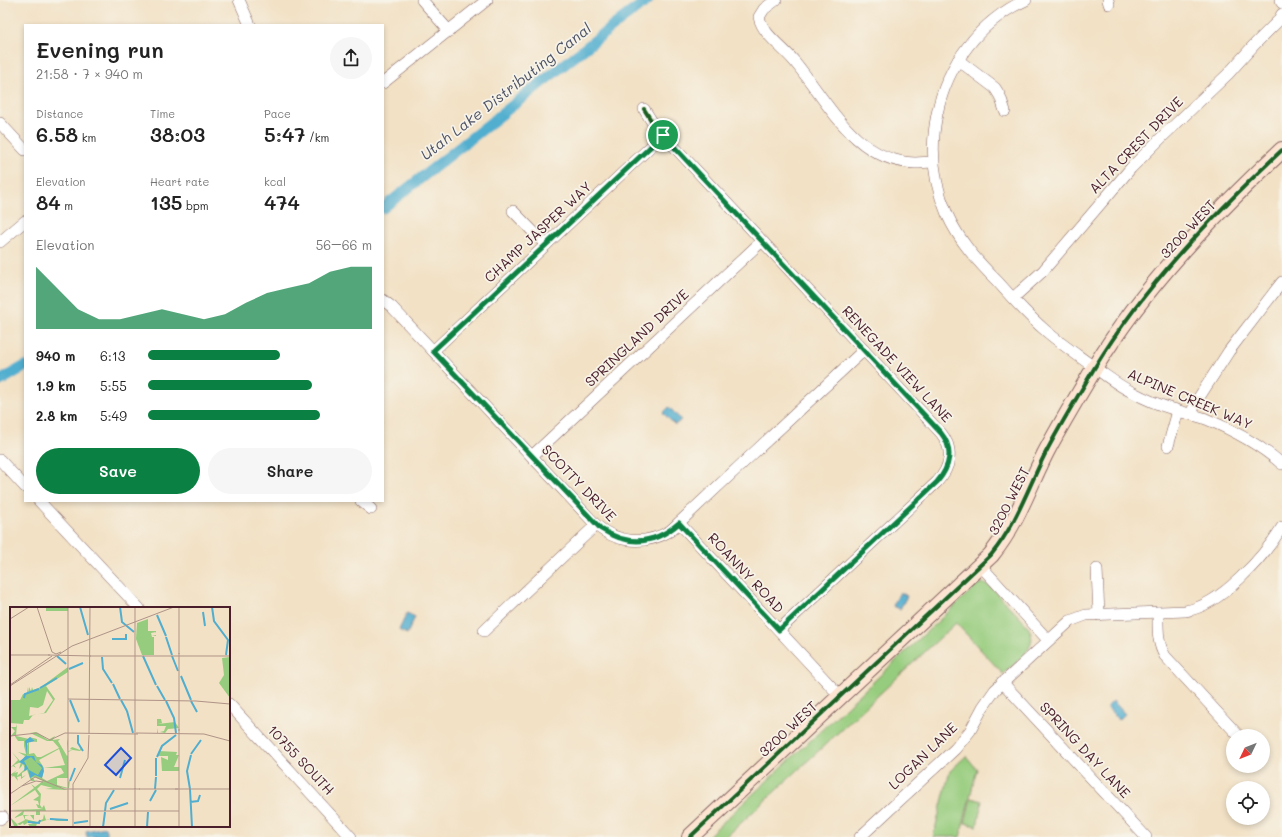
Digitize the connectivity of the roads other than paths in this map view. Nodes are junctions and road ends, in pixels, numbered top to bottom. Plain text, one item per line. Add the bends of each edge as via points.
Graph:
1 (239, 0) edge
2 (422, 0) edge
3 (487, 0) edge
4 (776, 0) edge
5 (1026, 0) edge
6 (1280, 0) edge
7 (1282, 3) edge
8 (1282, 14) edge
9 (250, 24) edge
10 (449, 31) junction
11 (958, 60) junction
12 (384, 82) edge
13 (644, 109) dead end
14 (1005, 111) dead end
15 (0, 123) edge
16 (663, 135) junction
17 (24, 149) edge
18 (1282, 150) edge
19 (933, 162) junction
20 (513, 211) dead end
21 (24, 222) edge
22 (762, 241) junction
23 (0, 242) edge
24 (546, 245) junction
25 (1282, 282) edge
26 (1012, 298) junction
27 (384, 301) edge
28 (864, 350) junction
29 (433, 351) junction
30 (1095, 367) junction
31 (1178, 410) junction
32 (1191, 414) junction
33 (1168, 446) dead end
34 (532, 456) junction
35 (0, 460) edge
36 (1282, 464) edge
37 (24, 486) edge
38 (39, 502) edge
39 (362, 502) edge
40 (371, 509) dead end
41 (679, 523) junction
42 (596, 525) junction
43 (1282, 527) edge
44 (980, 565) junction
45 (1097, 569) dead end
46 (138, 607) edge
47 (1158, 612) junction
48 (1099, 614) junction
49 (779, 630) junction
50 (484, 631) dead end
51 (1048, 640) junction
52 (1002, 682) junction
53 (840, 696) junction
54 (230, 705) edge
55 (1233, 729) edge
56 (351, 837) edge
57 (690, 837) edge
58 (860, 837) edge
59 (1146, 837) edge

1 - 9 street
2 - 10 street
3 - 10 street
4 - 19 street via 764,9 759,17 764,30 793,59 842,125 872,150 893,159 915,163
5 - 11 street, ALPINE CREEK WAY via 1005,11 984,28
6 - 7 street
8 - 26 street, ALTA CREST DRIVE via 1228,74 1131,168 1043,271
10 - 12 street
11 - 14 street via 995,88
11 - 19 street, ALPINE CREEK WAY via 946,83 938,108
13 - 16 street, RENEGADE VIEW LANE
15 - 17 street
16 - 22 street, RENEGADE VIEW LANE
16 - 24 street, CHAMP JASPER WAY
18 - 30 street, 3200 WEST via 1185,247 1134,311
19 - 26 street, ALPINE CREEK WAY via 942,202 954,228 969,251
20 - 24 street
21 - 23 street
22 - 28 street, RENEGADE VIEW LANE
22 - 34 street, SPRINGLAND DRIVE
24 - 29 street, CHAMP JASPER WAY
25 - 32 street via 1229,351
26 - 30 street, ALPINE CREEK WAY via 1046,332
27 - 29 street, SCOTTY DRIVE
28 - 41 street, SCOTTY DRIVE
28 - 49 street, RENEGADE VIEW LANE via 945,438 949,450 948,464 937,482
29 - 34 street, SCOTTY DRIVE
30 - 31 street, ALPINE CREEK WAY via 1131,392
30 - 44 street, 3200 WEST via 1045,454 1003,541
31 - 32 street, ALPINE CREEK WAY
31 - 33 street
32 - 36 street, ALPINE CREEK WAY via 1236,433
34 - 42 street, SCOTTY DRIVE
35 - 37 street
38 - 46 street
39 - 40 street
41 - 42 street, SCOTTY DRIVE via 663,535 640,541 623,540 608,534
41 - 49 street, ROANNY ROAD
42 - 50 street
43 - 47 street, LOGAN LANE via 1256,562 1211,601 1191,610
44 - 51 street
44 - 53 street, 3200 WEST
45 - 48 street
47 - 48 street, LOGAN LANE
47 - 55 street via 1158,639 1165,656
48 - 51 street, LOGAN LANE via 1075,618
49 - 53 street, ROANNY ROAD
51 - 52 street, LOGAN LANE
52 - 58 street, LOGAN LANE via 960,743
52 - 59 street, SPRING DAY LANE
53 - 57 street, 3200 WEST
54 - 56 street, 10755 SOUTH

